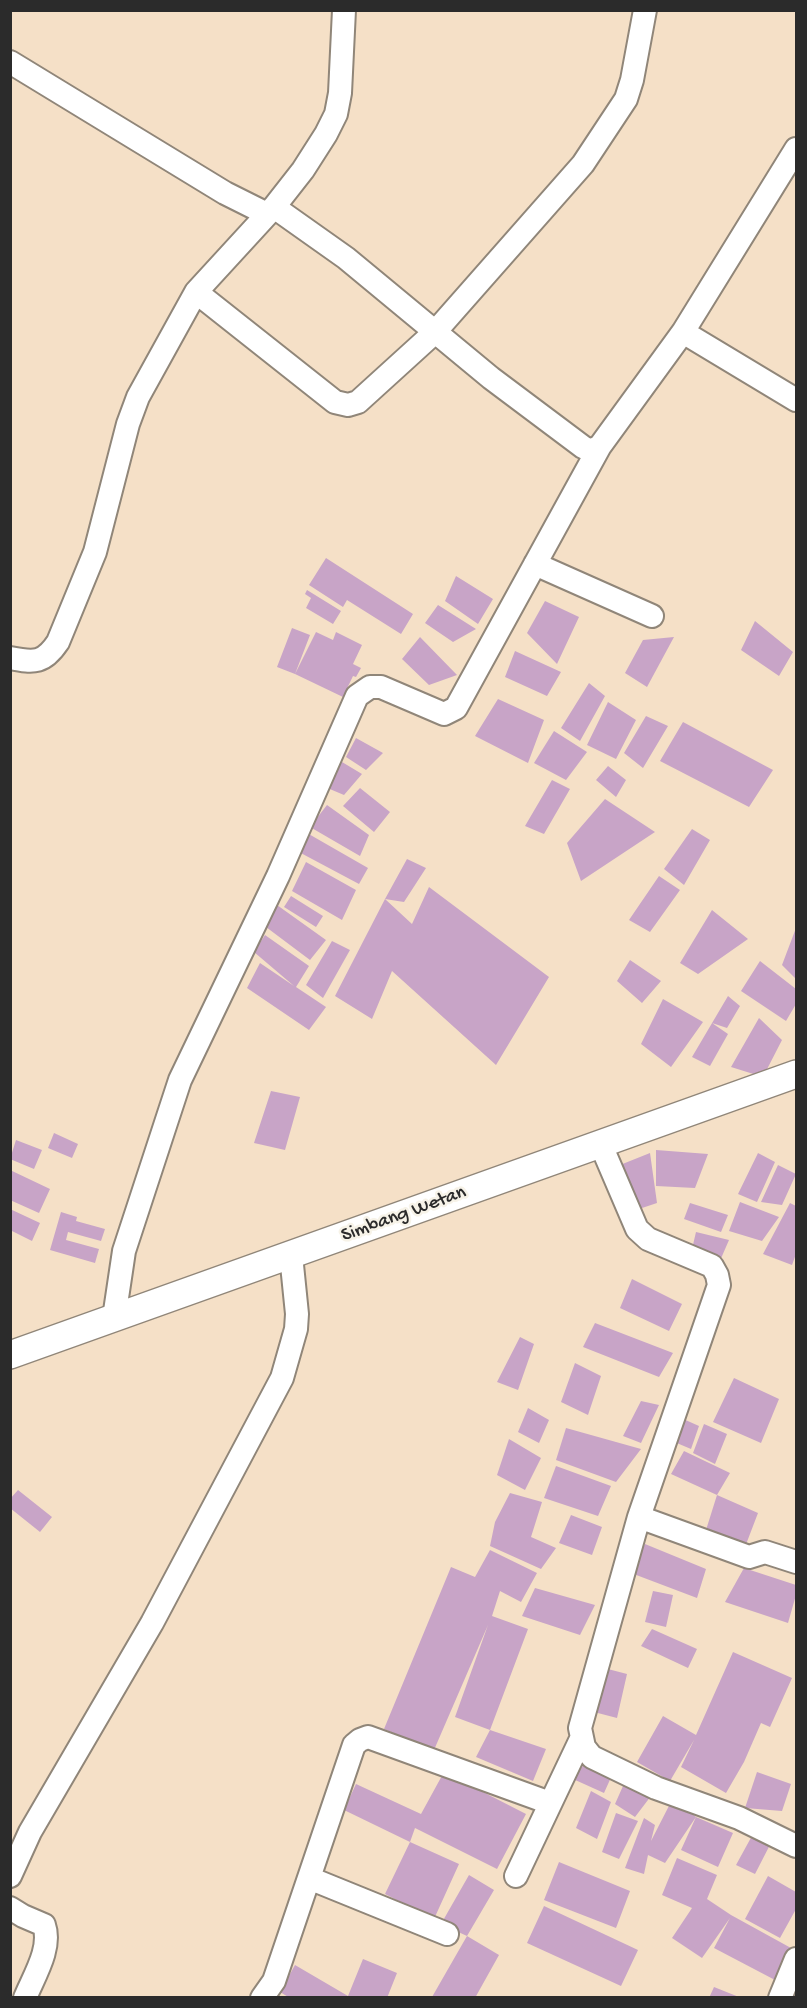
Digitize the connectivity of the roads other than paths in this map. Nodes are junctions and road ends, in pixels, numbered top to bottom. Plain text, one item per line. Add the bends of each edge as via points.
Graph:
1 (344, 10) edge
2 (645, 10) edge
3 (10, 62) edge
4 (796, 149) edge
5 (271, 211) junction
6 (196, 292) junction
7 (435, 332) junction
8 (682, 332) junction
9 (796, 400) edge
10 (600, 446) junction
11 (535, 564) junction
12 (652, 616) dead end
13 (10, 658) edge
14 (796, 1074) edge
15 (601, 1145) junction
16 (291, 1256) junction
17 (114, 1318) junction
18 (10, 1355) edge
19 (639, 1516) junction
20 (796, 1562) edge
21 (581, 1739) junction
22 (550, 1803) junction
23 (796, 1846) edge
24 (10, 1876) edge
25 (516, 1876) dead end
26 (309, 1878) junction
27 (10, 1908) edge
28 (447, 1934) dead end
29 (796, 1959) edge
30 (25, 1998) edge
31 (262, 1998) edge
32 (780, 1998) edge

1 - 5 street via 336,114 303,170
2 - 7 street via 626,99 584,164
3 - 5 street via 225,193
4 - 8 street
5 - 6 street
5 - 7 street via 346,258
6 - 7 street via 335,402 348,405 358,402
6 - 13 street via 133,407 94,552 58,642 40,661
7 - 10 street via 583,447 593,450
8 - 9 street
8 - 10 street
10 - 11 street
11 - 12 street
11 - 17 street via 456,708 444,714 381,687 370,687 357,696 278,876 180,1080 124,1251
14 - 15 street, Simbang Wetan
15 - 16 street, Simbang Wetan
15 - 19 street via 637,1229 648,1239 712,1266 719,1286
16 - 17 street, Simbang Wetan
16 - 24 street via 296,1329 282,1378 152,1623 30,1832
17 - 18 street, Simbang Wetan
19 - 20 street via 749,1557 765,1552
19 - 21 street via 580,1728
21 - 22 street
21 - 23 street via 592,1757 643,1783 739,1818
22 - 25 street
22 - 26 street via 369,1737 354,1745
26 - 28 street
26 - 31 street via 274,1981
27 - 30 street via 44,1925 48,1936
29 - 32 street

